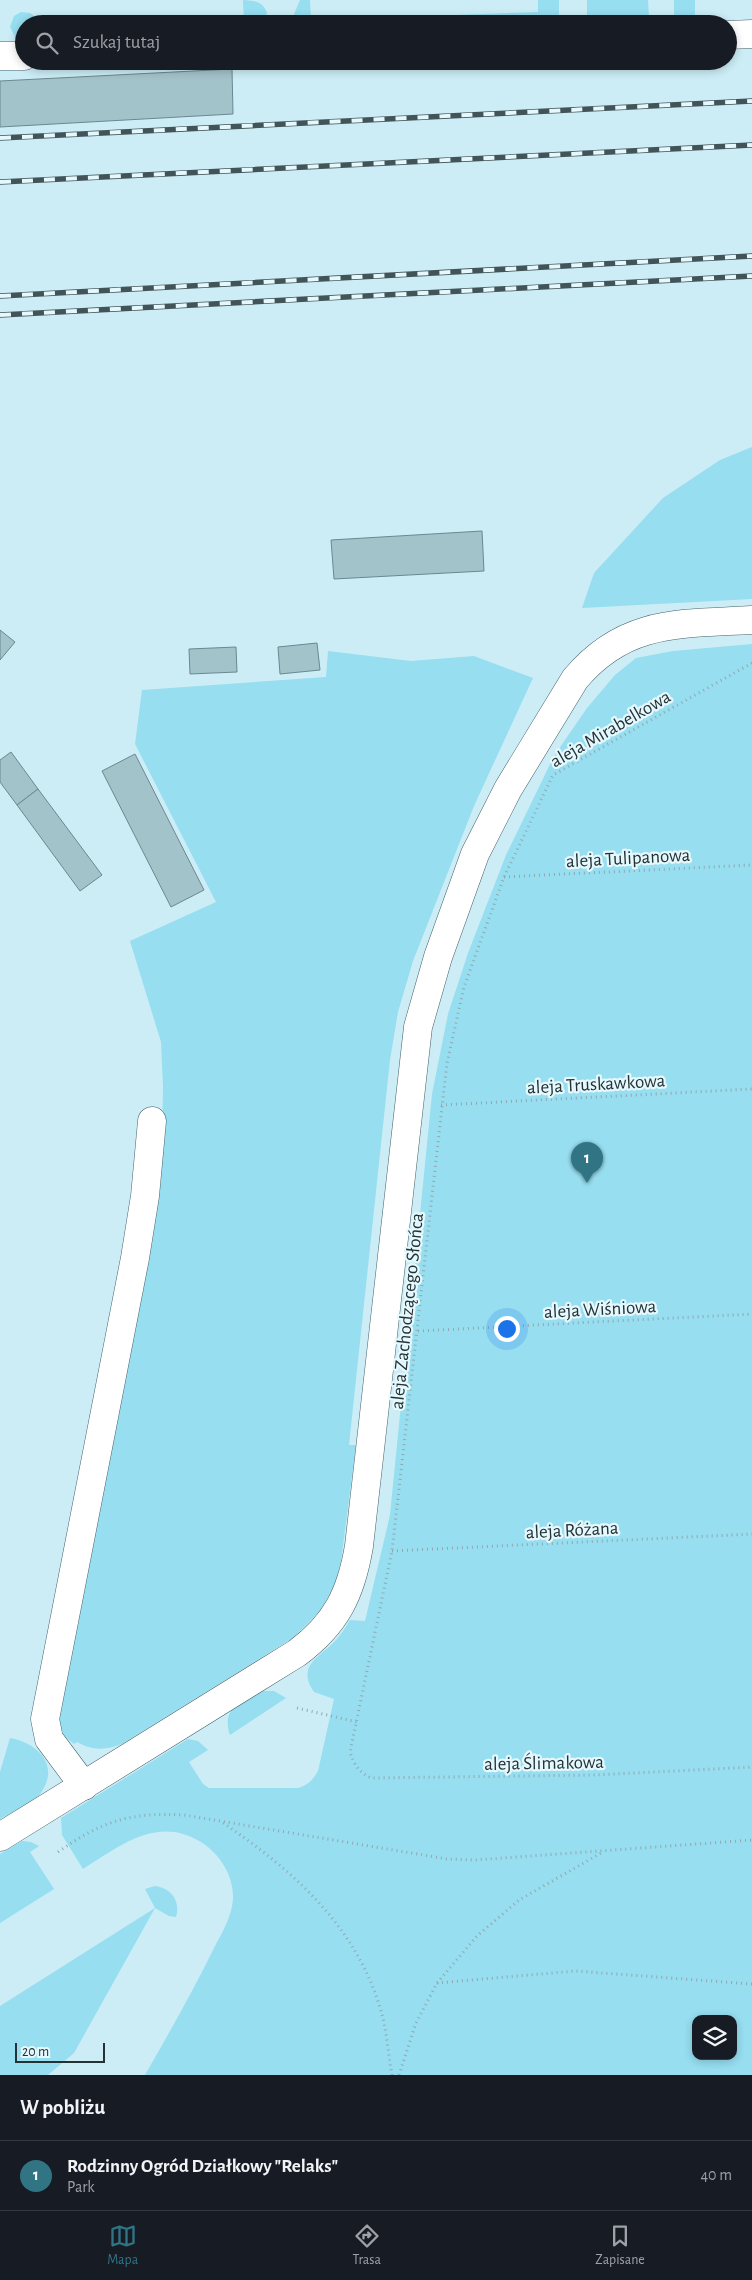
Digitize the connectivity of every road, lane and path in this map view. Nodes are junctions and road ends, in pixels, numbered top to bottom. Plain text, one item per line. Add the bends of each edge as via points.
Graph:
1 (752, 34) edge
2 (737, 35) edge
3 (0, 56) edge
4 (15, 56) edge
5 (752, 620) edge
6 (752, 663) edge
7 (752, 865) edge
8 (504, 877) junction
9 (752, 1089) edge
10 (441, 1106) junction
11 (152, 1122) dead end
12 (752, 1314) edge
13 (418, 1331) junction
14 (752, 1534) edge
15 (392, 1551) junction
16 (297, 1708) dead end
17 (357, 1722) junction
18 (350, 1752) joint
19 (752, 1767) edge
20 (84, 1786) junction
21 (221, 1822) junction
22 (0, 1837) edge
23 (752, 1840) edge
24 (606, 1851) junction
25 (58, 1852) dead end
26 (437, 1983) junction
27 (752, 1984) edge
28 (392, 2075) edge
29 (399, 2075) edge

1 - 2 lane
3 - 4 lane
5 - 20 lane via 655,628 620,640 596,657 575,678 560,702 508,789 476,854 430,982 418,1027 359,1546 352,1582 336,1614 312,1642 297,1653
6 - 8 path, aleja Mirabelkowa via 553,775
7 - 8 path, aleja Tulipanowa
8 - 10 path, aleja Zachodzącego Słońca via 464,987
9 - 10 path, aleja Truskawkowa
10 - 13 path, aleja Zachodzącego Słońca
11 - 20 lane via 135,1258 45,1719 50,1739
12 - 13 path, aleja Wiśniowa
13 - 15 path, aleja Zachodzącego Słońca
14 - 15 path, aleja Różana
15 - 17 path, aleja Zachodzącego Słońca
16 - 17 path
17 - 18 path, aleja Zachodzącego Słońca
18 - 19 path, aleja Ślimakowa via 353,1763 371,1778 594,1775
20 - 22 lane
21 - 24 path via 447,1859
21 - 25 path via 152,1813 117,1820 85,1832
21 - 28 path via 284,1867 332,1915 362,1960 381,2011
23 - 24 path
24 - 26 path via 519,1900 477,1936
26 - 27 path via 575,1971
26 - 29 path via 416,2023

